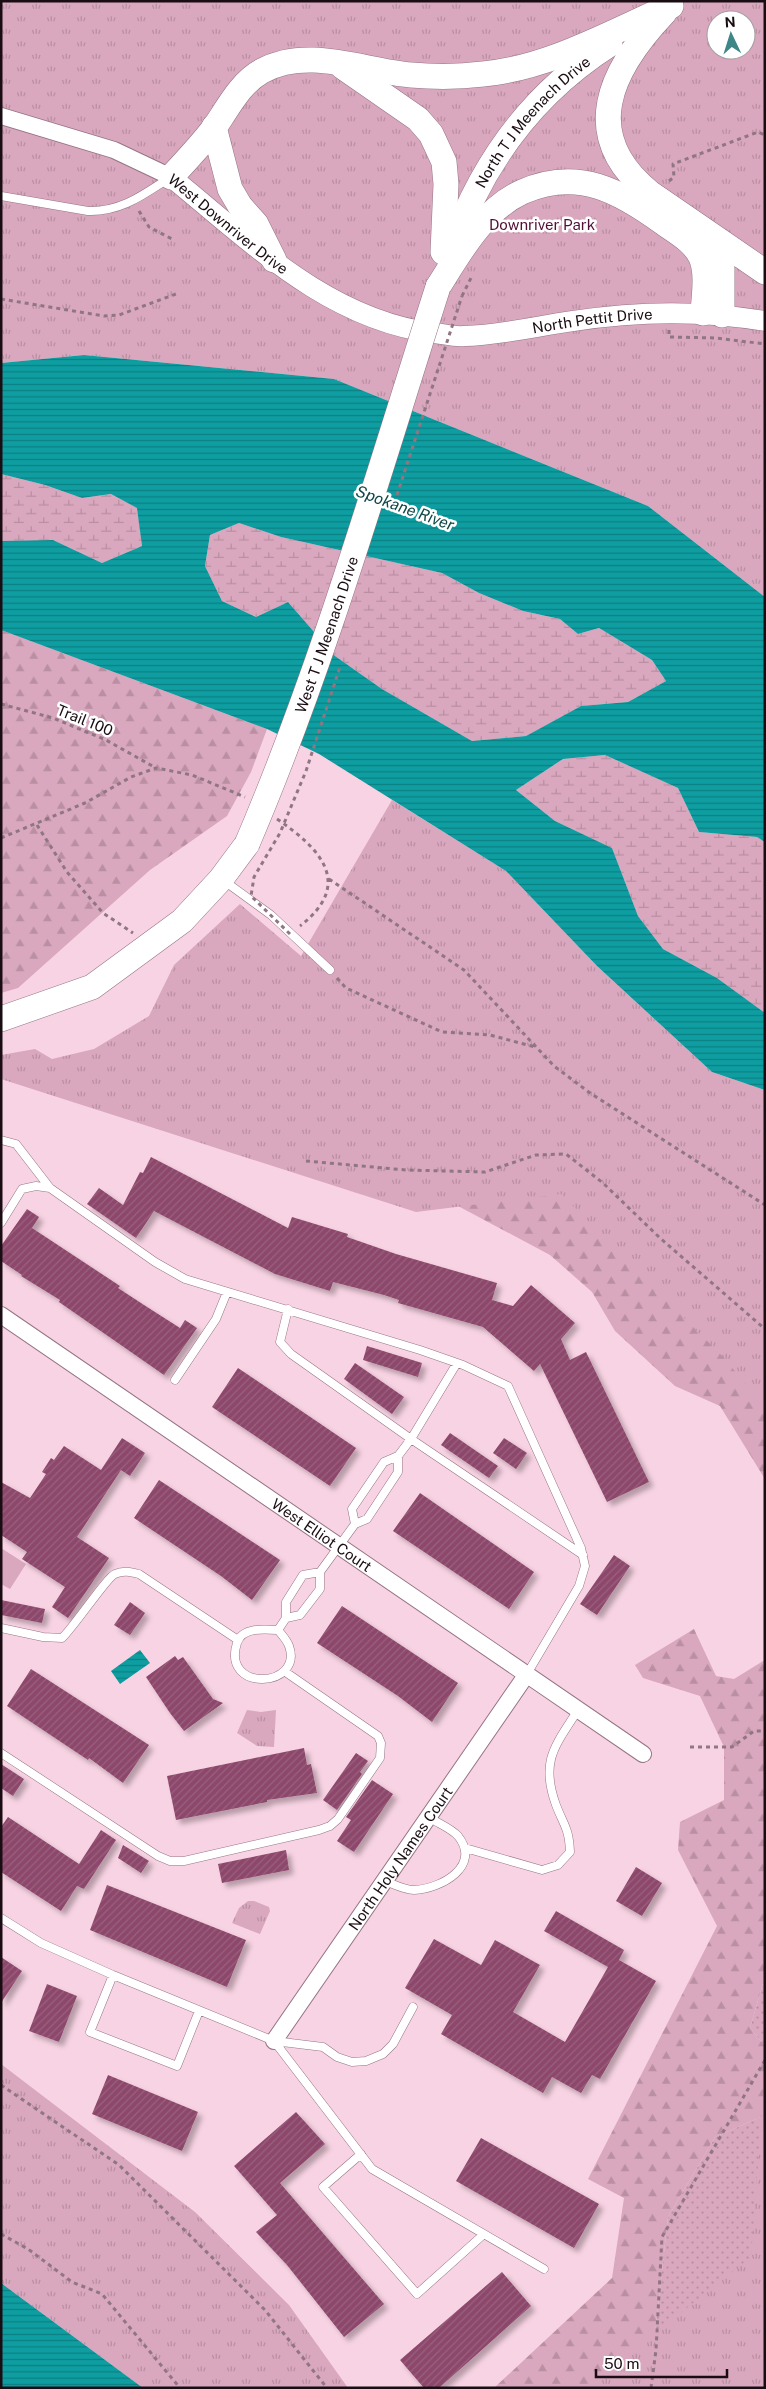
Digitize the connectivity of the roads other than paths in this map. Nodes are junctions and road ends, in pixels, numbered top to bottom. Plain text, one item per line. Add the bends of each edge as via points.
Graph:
1 (676, 4) edge
2 (336, 63) junction
3 (1, 116) edge
4 (214, 128) junction
5 (172, 177) junction
6 (1, 196) edge
7 (710, 236) junction
8 (274, 260) junction
9 (765, 272) edge
10 (438, 287) junction
11 (713, 314) junction
12 (765, 321) edge
13 (421, 331) joint
14 (221, 879) junction
15 (330, 970) road end
16 (1, 1019) edge
17 (1, 1140) edge
18 (50, 1188) junction
19 (1, 1223) edge
20 (227, 1292) junction
21 (288, 1309) junction
22 (1, 1315) edge
23 (457, 1363) junction
24 (175, 1380) dead end
25 (411, 1439) junction
26 (398, 1456) junction
27 (355, 1524) junction
28 (339, 1546) junction
29 (582, 1555) junction
30 (320, 1572) junction
31 (286, 1618) junction
32 (1, 1628) edge
33 (278, 1630) junction
34 (238, 1640) junction
35 (284, 1671) junction
36 (527, 1674) junction
37 (578, 1710) junction
38 (1, 1753) edge
39 (643, 1754) dead end
40 (428, 1817) junction
41 (465, 1848) junction
42 (384, 1881) junction
43 (1, 1918) edge
44 (113, 1975) junction
45 (414, 2007) dead end
46 (199, 2010) junction
47 (274, 2041) junction
48 (361, 2154) junction
49 (484, 2234) junction
50 (544, 2269) dead end

1 - 2 main road via 550,58 506,71 436,77
1 - 7 main road via 646,33 621,68 608,118 615,151 634,181
1 - 10 main road, North T J Meenach Drive via 598,52 540,99 518,124 480,183
2 - 4 main road via 291,61 262,71 240,90
2 - 10 main road via 418,119 439,148 446,184 444,249
3 - 5 street, West Downriver Drive via 114,150
4 - 5 main road
4 - 8 main road via 230,189 256,224
5 - 6 lane via 124,206 101,211
5 - 8 street, West Downriver Drive
7 - 9 main road
7 - 11 main road via 722,268
8 - 13 street, West Downriver Drive via 309,286 346,307 392,325
10 - 11 main road via 473,234 493,212 522,192 558,182 574,182 606,188 628,198 695,248 704,268
10 - 14 main road, West T J Meenach Drive, bridge via 310,685 283,759 247,844
11 - 12 street, North Pettit Drive
11 - 13 street, North Pettit Drive via 638,313 462,336
14 - 15 lane via 271,915
14 - 16 main road, West T J Meenach Drive via 182,921 92,987
17 - 18 lane via 16,1144
18 - 19 lane via 22,1189
18 - 20 lane via 177,1275
20 - 21 lane
20 - 24 lane via 216,1319
21 - 23 lane
21 - 25 lane via 280,1342 291,1354
22 - 28 street, West Elliot Court
23 - 25 lane
23 - 29 lane via 508,1386
25 - 26 lane
25 - 29 lane
26 - 27 lane via 398,1472 367,1519
26 - 27 lane via 384,1462 352,1509
27 - 28 lane
28 - 30 lane
28 - 36 street, West Elliot Court
29 - 36 lane via 585,1566 579,1586
30 - 31 lane via 320,1589 300,1615
30 - 31 lane via 303,1576 286,1602
31 - 33 lane
32 - 34 lane via 62,1638 114,1574 125,1571 139,1574
33 - 34 lane via 246,1632
33 - 35 lane via 289,1644 291,1654
34 - 35 lane via 234,1653 238,1668 249,1677 261,1679
35 - 38 lane via 378,1736 381,1743 380,1758 338,1819 319,1830 184,1861 170,1861
36 - 37 street, West Elliot Court
36 - 40 street, North Holy Names Court
37 - 39 street, West Elliot Court
37 - 41 lane via 555,1745 548,1768 549,1782 569,1832 570,1852 558,1865 542,1870
40 - 41 lane via 456,1834
40 - 42 street, North Holy Names Court
41 - 42 lane via 466,1858 456,1874 434,1887 412,1890
42 - 47 street, North Holy Names Court
43 - 44 lane via 41,1943
44 - 46 lane
44 - 46 lane via 90,2032 177,2066
45 - 47 lane via 393,2044 383,2054 366,2061 352,2062 337,2057 324,2047
46 - 47 lane
47 - 48 lane
48 - 49 lane via 372,2169
48 - 49 lane via 324,2187 417,2294
49 - 50 lane

